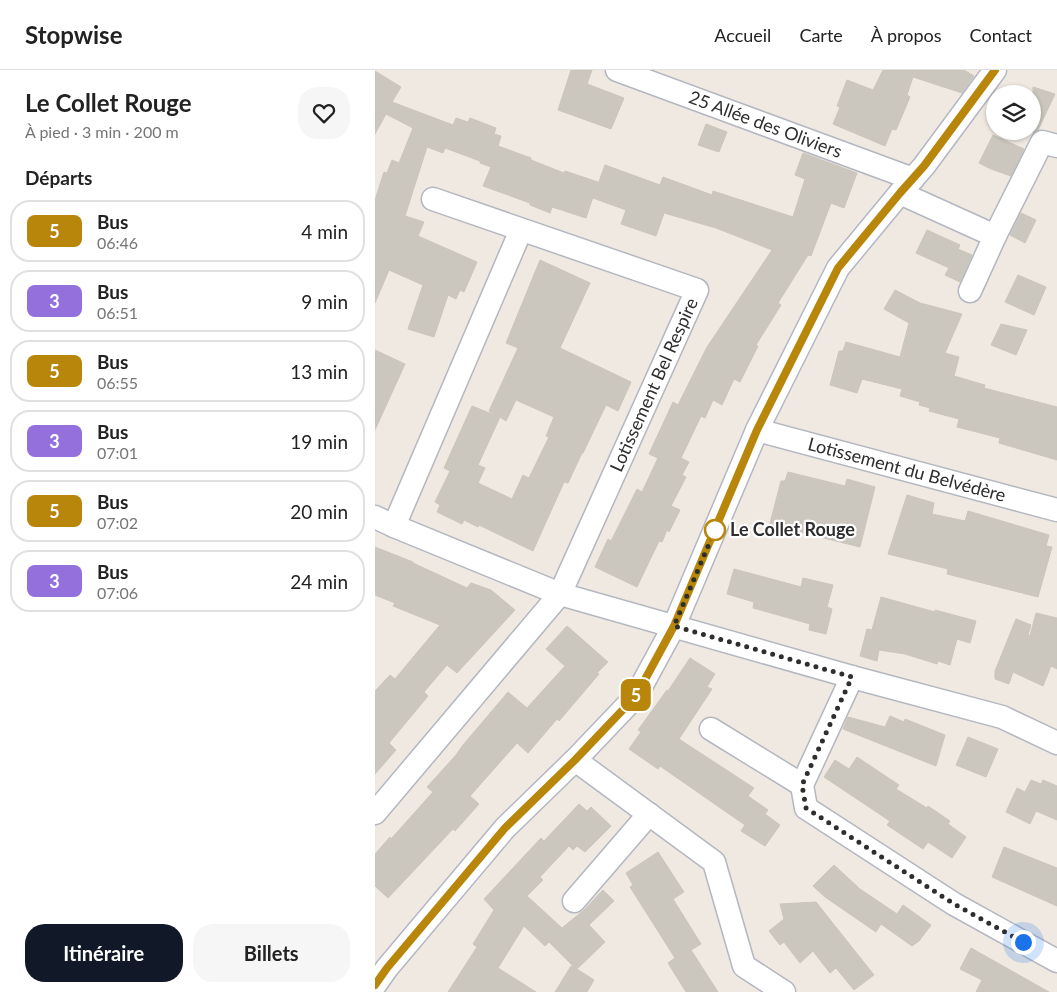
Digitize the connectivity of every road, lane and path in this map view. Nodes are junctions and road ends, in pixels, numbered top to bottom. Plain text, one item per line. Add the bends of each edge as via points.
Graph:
1 (617, 70) edge
2 (660, 70) edge
3 (995, 70) edge
4 (1057, 146) edge
5 (912, 179) junction
6 (433, 199) dead end
7 (521, 230) junction
8 (995, 236) junction
9 (970, 290) dead end
10 (757, 430) junction
11 (1057, 510) edge
12 (385, 521) edge
13 (560, 594) junction
14 (674, 626) junction
15 (852, 677) junction
16 (711, 729) dead end
17 (1057, 743) edge
18 (575, 760) junction
19 (802, 785) junction
20 (375, 813) edge
21 (649, 814) junction
22 (574, 901) dead end
23 (1057, 960) edge
24 (379, 970) edge
25 (784, 992) edge

1 - 5 street, 25 Allée des Oliviers
2 - 5 street
3 - 5 street
4 - 8 street via 1043,142
5 - 8 street
5 - 10 street via 838,268
6 - 7 street, Lotissement Bel Respire
7 - 12 street
7 - 13 street, Lotissement Bel Respire via 697,290
8 - 9 street
10 - 11 street, Lotissement du Belvédère
10 - 14 street
12 - 13 street
13 - 14 street
13 - 20 street, Lotissement Bel Respire
14 - 15 street
14 - 18 street via 636,696
15 - 17 street via 1003,717
15 - 19 street
16 - 19 street
18 - 21 street
18 - 24 street via 505,828
19 - 23 street via 806,808 954,904
21 - 22 street
21 - 25 street via 714,862 744,966

